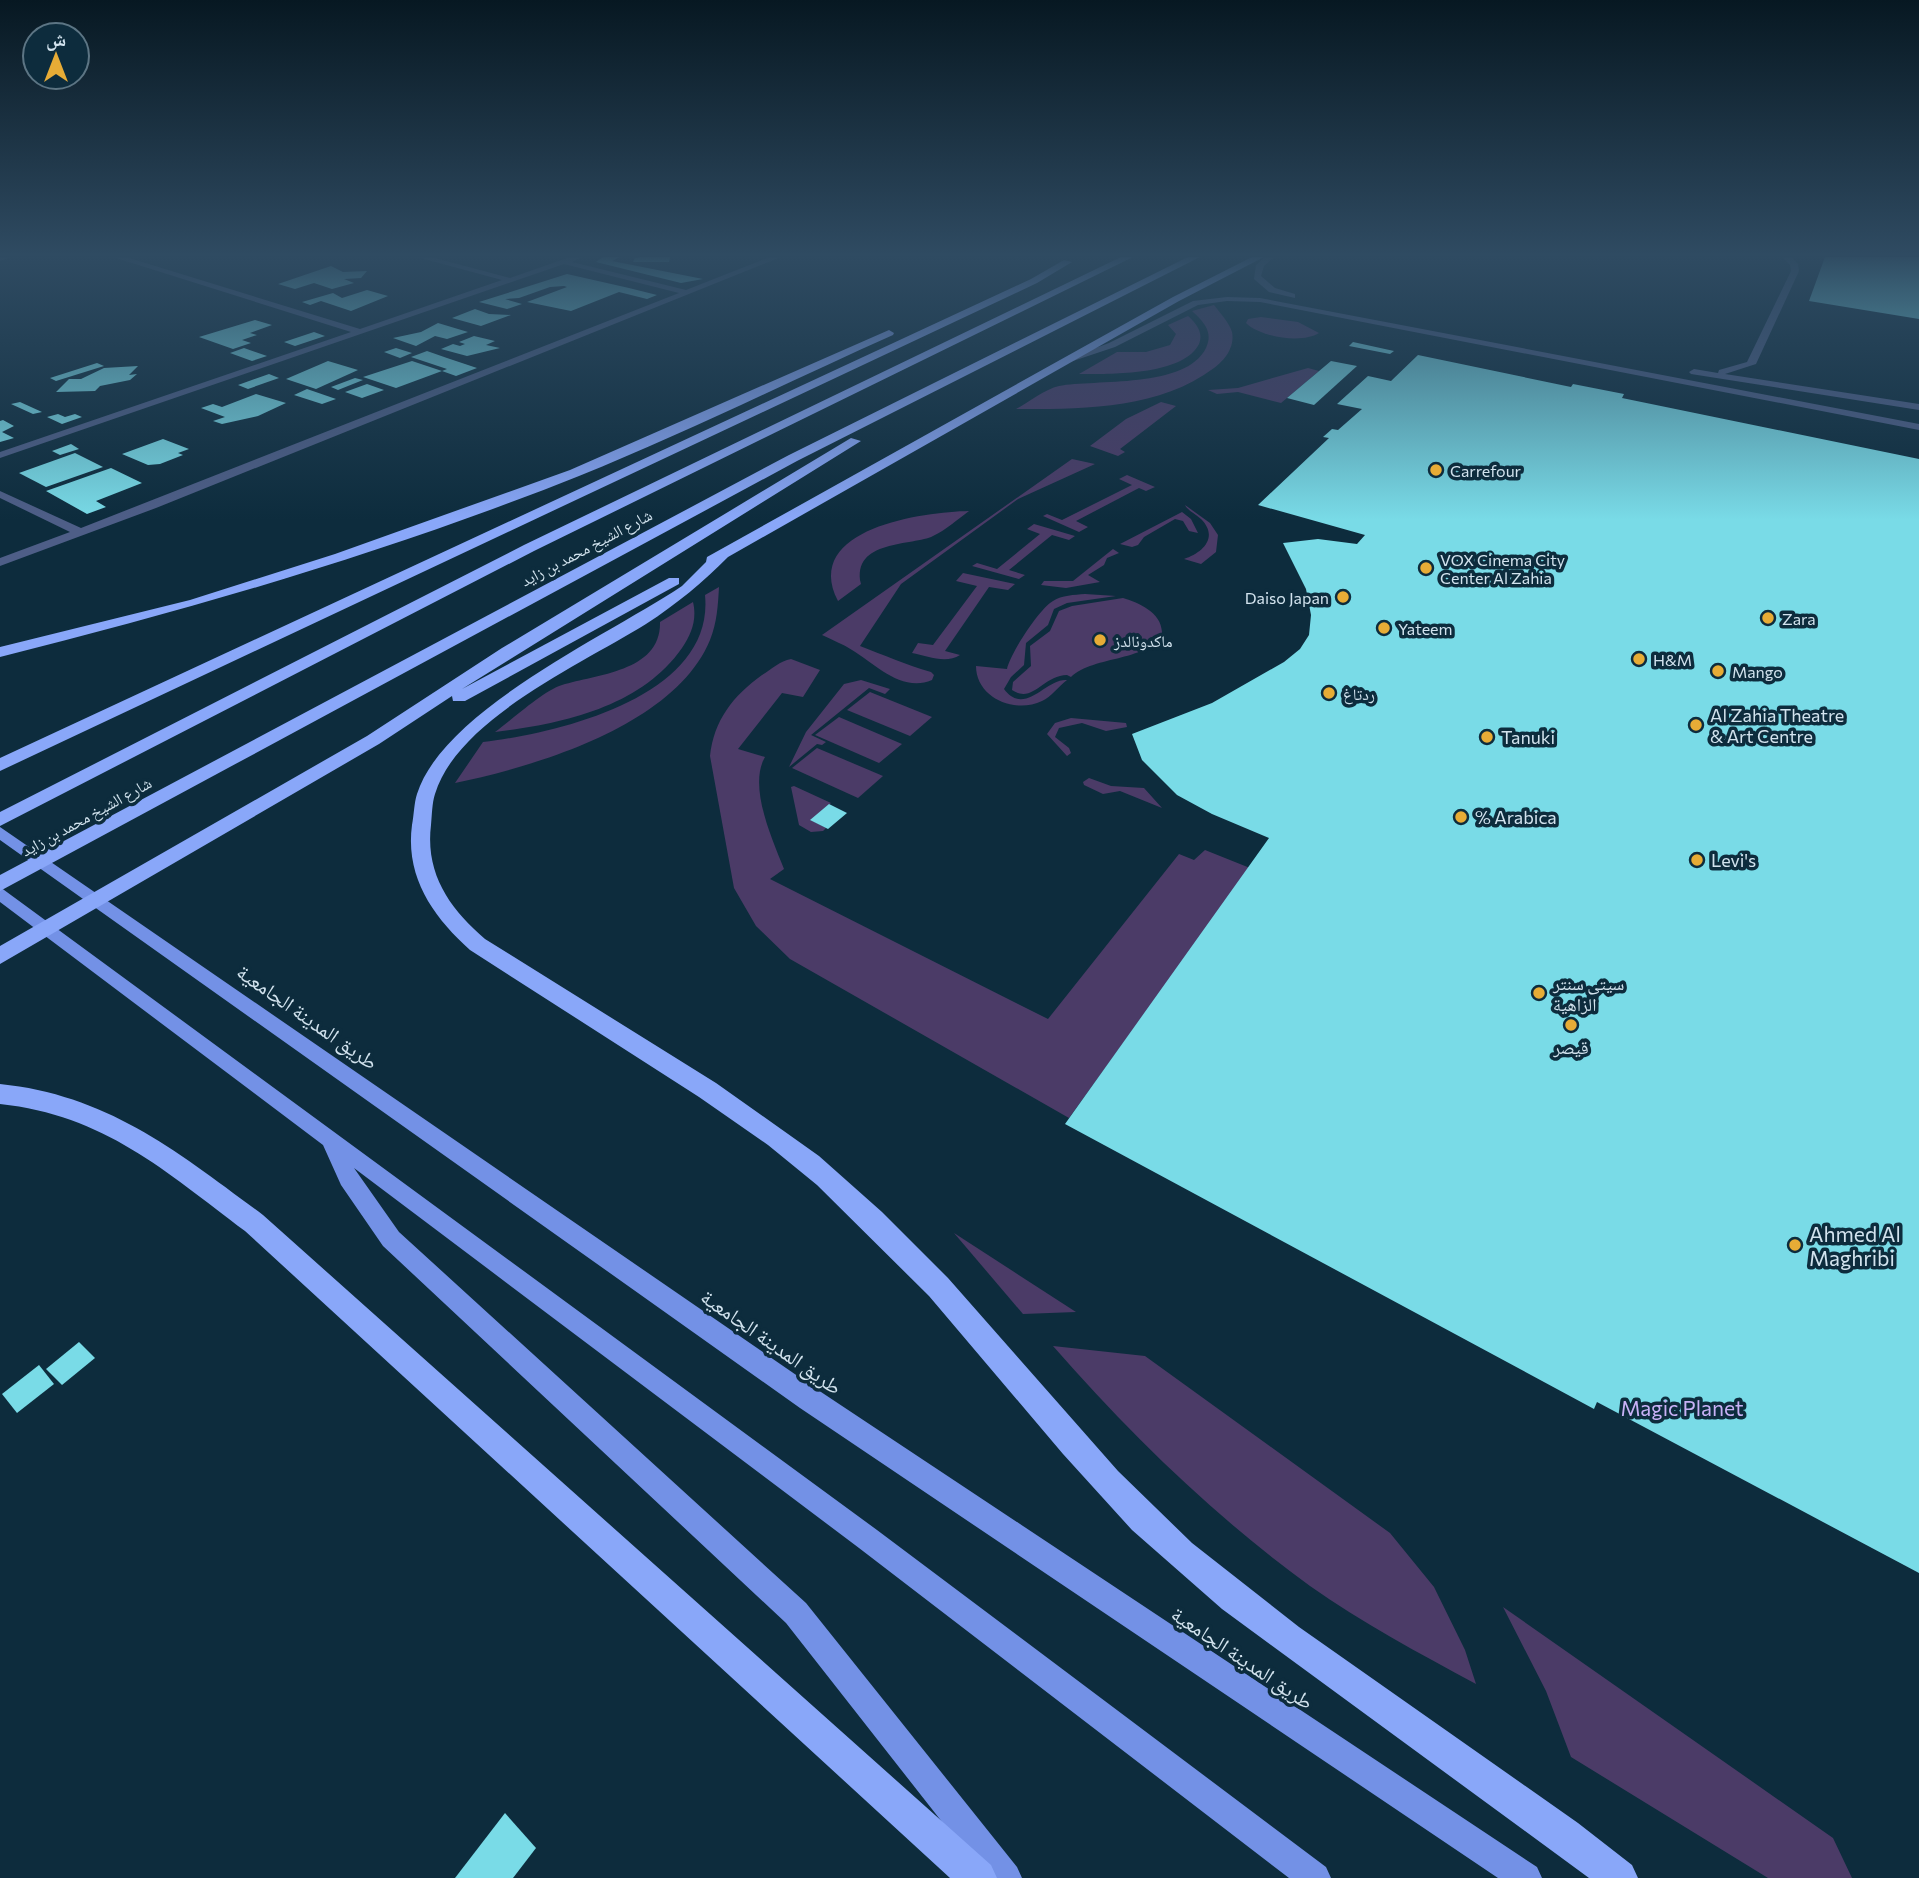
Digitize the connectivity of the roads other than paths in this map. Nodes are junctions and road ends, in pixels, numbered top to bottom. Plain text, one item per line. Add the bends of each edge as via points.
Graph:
1 (322, 345) edge
2 (556, 345) edge
3 (860, 345) edge
4 (898, 345) edge
5 (948, 345) edge
6 (1024, 345) edge
7 (1095, 345) edge
8 (1113, 345) edge
9 (1485, 345) edge
10 (1553, 345) edge
11 (1760, 345) edge
12 (1606, 355) dead end
13 (1070, 359) junction
14 (1751, 363) junction
15 (1687, 370) dead end
16 (1701, 373) junction
17 (933, 391) junction
18 (1824, 391) junction
19 (1919, 407) edge
20 (1919, 427) edge
21 (0, 456) edge
22 (0, 494) edge
23 (79, 532) junction
24 (723, 554) junction
25 (0, 562) edge
26 (0, 652) edge
27 (373, 740) junction
28 (0, 765) edge
29 (0, 820) edge
30 (0, 832) edge
31 (0, 884) edge
32 (0, 893) edge
33 (0, 956) edge
34 (0, 1094) edge
35 (332, 1142) junction
36 (978, 1878) edge
37 (1006, 1878) edge
38 (1315, 1878) edge
39 (1526, 1878) edge
40 (1619, 1878) edge

1 - 21 street
2 - 23 street
3 - 26 highway via 575,472 270,580
4 - 28 highway
5 - 29 highway, شارع الشيخ محمد بن زايد via 529,548
6 - 17 highway, شارع الشيخ محمد بن زايد
7 - 13 highway
8 - 13 street
9 - 20 street
10 - 12 street
11 - 14 street
13 - 24 highway
14 - 16 street via 1726,372
14 - 18 street via 1772,376
15 - 16 street
16 - 18 street
17 - 27 highway via 788,484 508,651
17 - 31 highway, شارع الشيخ محمد بن زايد via 594,562
18 - 19 street
22 - 23 street
23 - 25 street
24 - 27 highway via 525,664
24 - 40 highway via 688,588 487,716 452,747 428,783 418,828 420,855 441,908 460,932 492,955 716,1096 843,1192 906,1253 1114,1490 1180,1553 1255,1615
27 - 33 highway
30 - 39 main road, طريق المدينة الجامعية via 809,1399
32 - 35 main road
34 - 36 highway via 24,1094 82,1110 126,1130 254,1223
35 - 37 main road via 348,1178 391,1239 796,1613
35 - 38 main road

